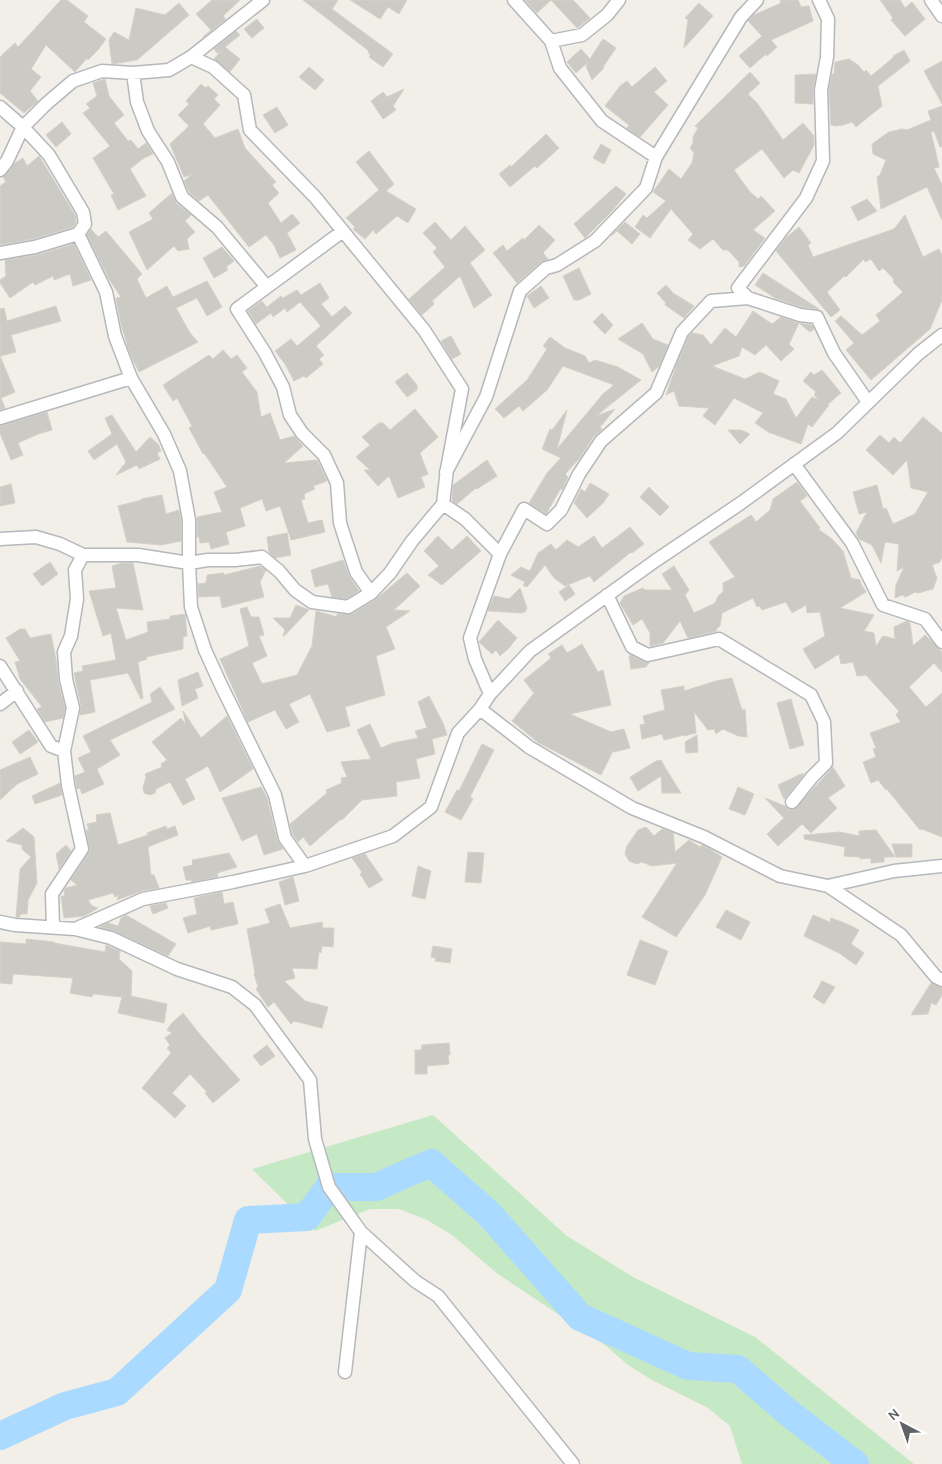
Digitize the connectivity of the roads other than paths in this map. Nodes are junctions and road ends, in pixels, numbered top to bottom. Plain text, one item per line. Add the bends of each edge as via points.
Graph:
1 (263, 0) edge
2 (514, 0) edge
3 (619, 0) edge
4 (757, 0) edge
5 (819, 0) edge
6 (932, 0) edge
7 (942, 16) edge
8 (551, 40) junction
9 (191, 57) junction
10 (133, 73) junction
11 (0, 107) edge
12 (23, 127) junction
13 (656, 157) junction
14 (0, 170) edge
15 (343, 231) junction
16 (78, 234) junction
17 (0, 253) edge
18 (267, 287) junction
19 (748, 298) junction
20 (942, 335) edge
21 (131, 378) junction
22 (868, 402) junction
23 (0, 418) edge
24 (794, 464) junction
25 (446, 472) junction
26 (443, 504) junction
27 (0, 539) edge
28 (500, 554) junction
29 (82, 555) junction
30 (189, 563) junction
31 (371, 593) junction
32 (607, 596) junction
33 (942, 642) edge
34 (0, 666) edge
35 (17, 691) junction
36 (490, 694) junction
37 (0, 704) edge
38 (480, 709) junction
39 (64, 751) junction
40 (792, 802) dead end
41 (305, 866) junction
42 (942, 866) edge
43 (828, 886) junction
44 (0, 922) edge
45 (52, 927) junction
46 (75, 929) junction
47 (942, 980) edge
48 (361, 1232) junction
49 (345, 1372) dead end
50 (573, 1464) edge

1 - 9 street
2 - 8 street
3 - 8 street via 607,15 582,35
4 - 13 street via 740,18
5 - 19 street via 828,19 827,58 821,90 823,161 806,198 738,288
6 - 7 street
8 - 13 street via 560,68 602,121
9 - 10 street via 168,70
9 - 15 street via 213,67 244,95 250,130
10 - 12 street via 102,71 73,81
10 - 18 street via 137,102 148,131 168,162 182,197 217,227
11 - 12 street
12 - 14 street
12 - 16 street via 48,155 83,212 85,224
13 - 25 street via 646,188 595,241 557,265 546,268 520,291 486,397
15 - 18 street
15 - 25 street via 424,330 462,390
16 - 17 street via 35,248
16 - 21 street via 106,292 115,336
18 - 31 street via 236,309 283,387 290,415 302,433 324,455 337,484 340,523 356,572
19 - 22 street via 800,315 817,317 834,353
19 - 28 street via 711,301 682,332 656,393 601,441 561,510 547,524 524,509
20 - 22 street
21 - 23 street
21 - 30 street via 164,434 180,471 190,520
22 - 24 street via 837,433
24 - 32 street
24 - 33 street via 852,543 883,605 925,619
25 - 26 street
26 - 28 street via 465,519
26 - 31 street
27 - 29 street via 36,537
28 - 36 street via 470,638
29 - 30 street via 138,555
29 - 39 street via 75,570 77,599 71,636 64,652 72,708
30 - 31 street via 262,558 312,602 348,607
30 - 41 street via 191,606 205,650 275,795 285,838
32 - 36 street via 530,651
32 - 40 street via 632,647 648,655 720,639 810,695 824,722 826,763
34 - 35 street
35 - 37 street
35 - 39 street via 51,746
36 - 38 street
38 - 41 street via 458,733 431,807 393,836
38 - 43 street via 529,747 632,808 704,837 780,876
39 - 45 street via 82,849 52,894
41 - 46 street via 143,899
42 - 43 street via 894,871
43 - 47 street via 901,935
44 - 45 street
45 - 46 street
46 - 48 street via 111,938 177,969 232,987 255,1005 310,1080 315,1139 329,1187
48 - 49 street
48 - 50 street via 416,1281 438,1296

